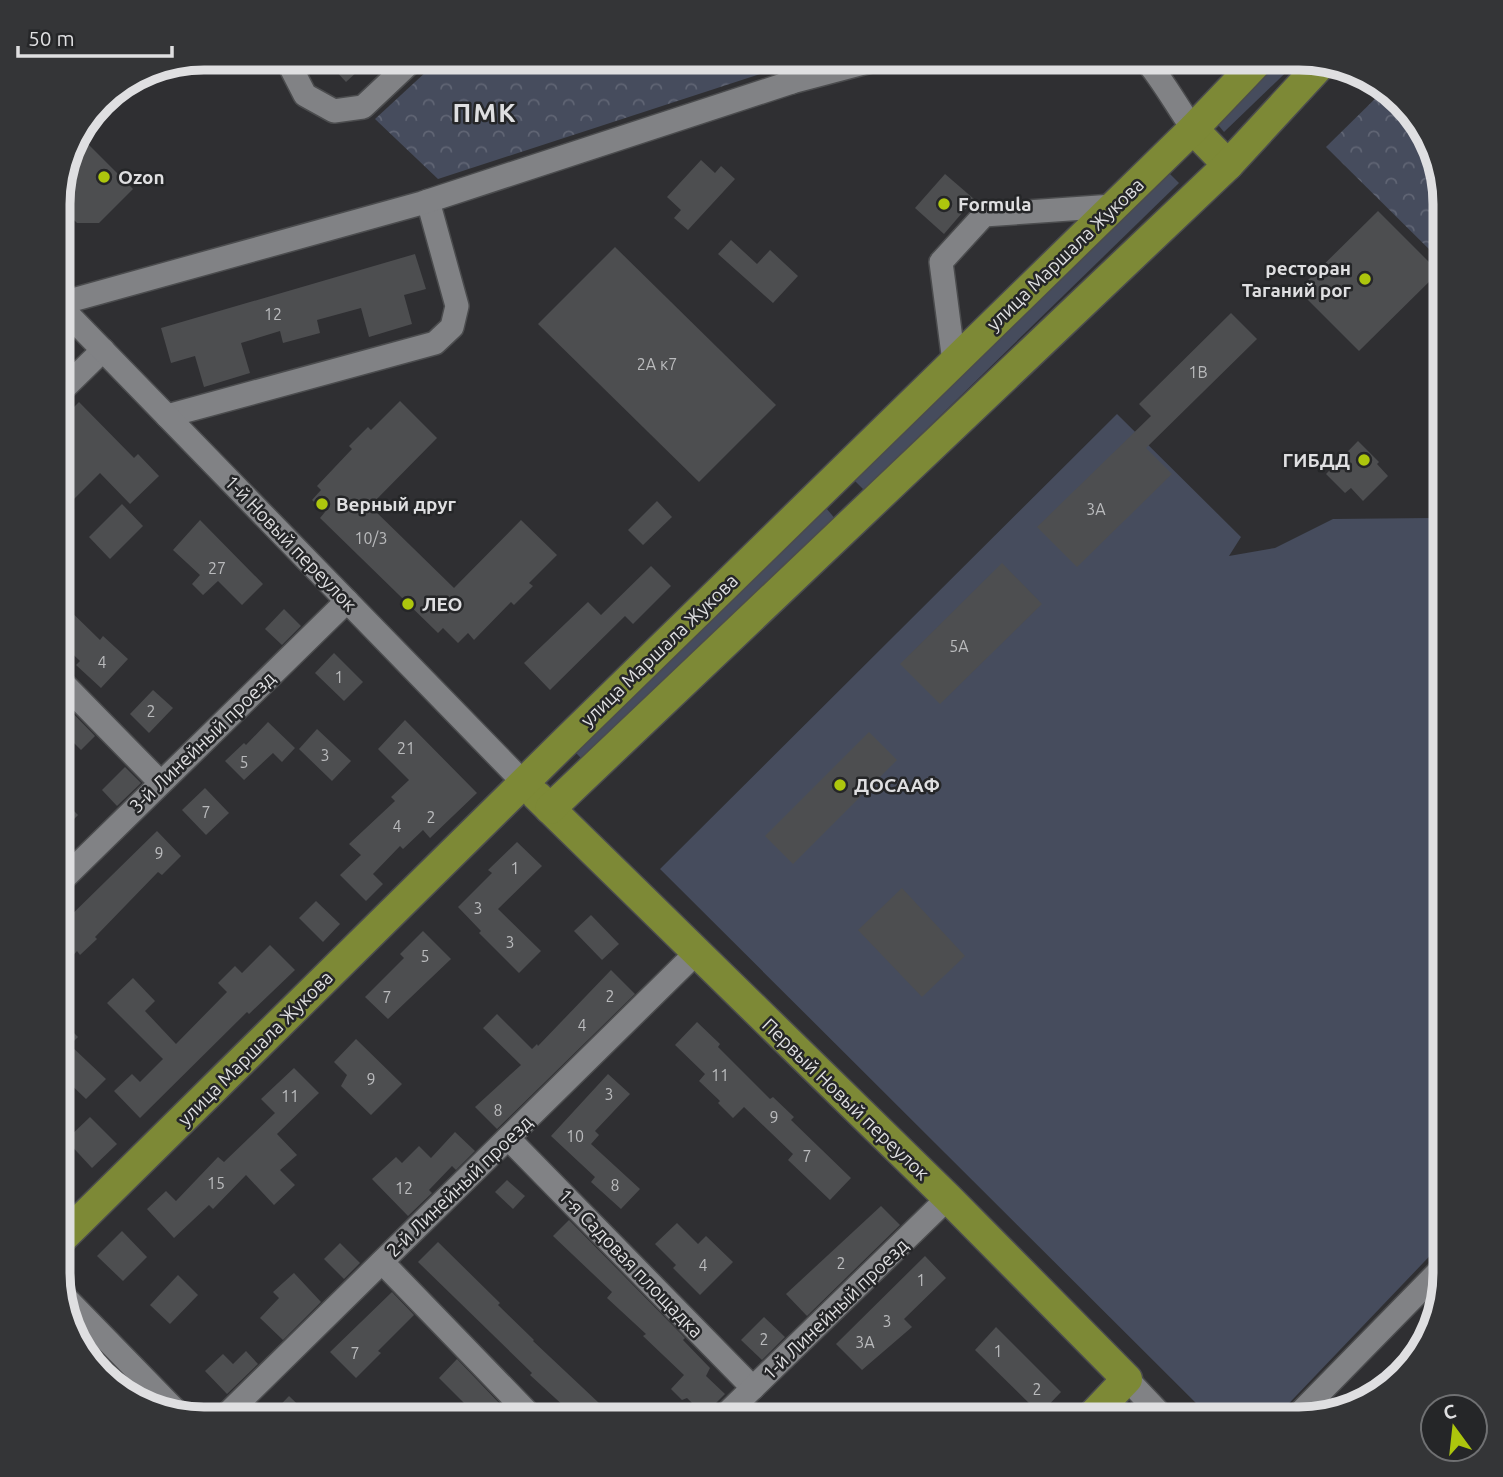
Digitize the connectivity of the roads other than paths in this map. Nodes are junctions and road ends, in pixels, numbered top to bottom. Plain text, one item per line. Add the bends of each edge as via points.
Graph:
1 (292, 70) edge
2 (402, 70) edge
3 (790, 70) edge
4 (838, 70) edge
5 (1154, 70) edge
6 (1250, 70) edge
7 (1315, 71) edge
8 (792, 82) junction
9 (1174, 103) junction
10 (1215, 106) junction
11 (1192, 129) junction
12 (1228, 164) junction
13 (428, 201) junction
14 (1114, 205) junction
15 (70, 301) edge
16 (70, 316) edge
17 (103, 350) junction
18 (954, 362) junction
19 (70, 382) edge
20 (167, 415) junction
21 (832, 481) junction
22 (860, 514) junction
23 (347, 601) junction
24 (70, 690) edge
25 (160, 782) junction
26 (524, 783) junction
27 (550, 809) junction
28 (70, 872) edge
29 (695, 953) junction
30 (508, 1138) junction
31 (948, 1198) junction
32 (70, 1230) edge
33 (382, 1262) junction
34 (1433, 1277) edge
35 (75, 1307) edge
36 (1127, 1379) junction
37 (753, 1388) junction
38 (167, 1401) edge
39 (234, 1407) edge
40 (522, 1407) edge
41 (733, 1407) edge
42 (1100, 1407) edge
43 (1154, 1407) edge
44 (1306, 1407) edge

1 - 2 street via 305,95 334,111 363,107
3 - 8 street
4 - 8 street
5 - 9 street
6 - 10 main road, улица Маршала Жукова
7 - 12 main road, улица Маршала Жукова
8 - 13 street
9 - 10 street
9 - 11 street
10 - 11 main road, улица Маршала Жукова
11 - 12 main road
11 - 14 main road, улица Маршала Жукова
12 - 22 main road, улица Маршала Жукова
13 - 15 street
13 - 20 street via 457,306 452,327 435,342
14 - 18 main road, улица Маршала Жукова
14 - 18 street via 984,215 941,262
16 - 17 street, 1-й Новый переулок
17 - 19 street
17 - 20 street, 1-й Новый переулок
18 - 21 main road, улица Маршала Жукова
20 - 23 street, 1-й Новый переулок
21 - 22 main road
21 - 26 main road, улица Маршала Жукова
22 - 27 main road, улица Маршала Жукова
23 - 25 street, 3-й Линейный проезд
23 - 26 street, 1-й Новый переулок
24 - 25 street
25 - 28 street, 3-й Линейный проезд
26 - 27 main road, Первый Новый переулок
26 - 32 main road, улица Маршала Жукова
27 - 29 main road, Первый Новый переулок
29 - 30 street, 2-й Линейный проезд
29 - 31 main road, Первый Новый переулок
30 - 33 street, 2-й Линейный проезд
30 - 37 street, 1-я Садовая площадка
31 - 36 main road, Первый Новый переулок
31 - 37 street, 1-й Линейный проезд
33 - 39 street, 2-й Линейный проезд
33 - 40 street
34 - 44 street
35 - 38 street
36 - 42 main road
36 - 43 street, Первый Новый переулок
37 - 41 street, 1-й Линейный проезд

